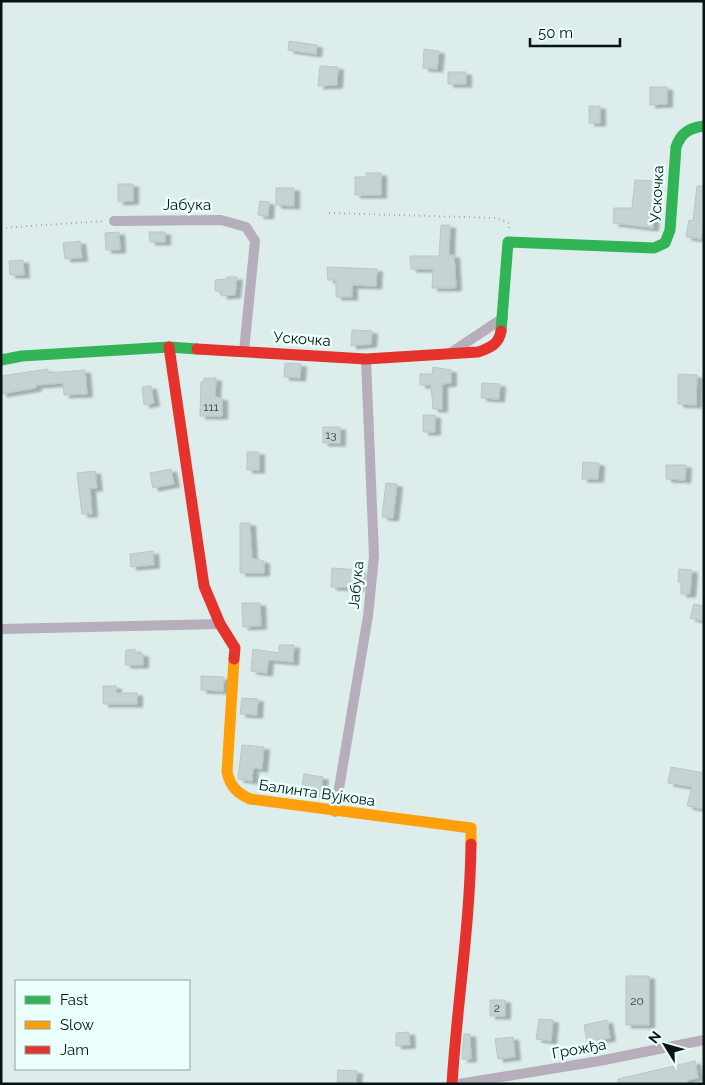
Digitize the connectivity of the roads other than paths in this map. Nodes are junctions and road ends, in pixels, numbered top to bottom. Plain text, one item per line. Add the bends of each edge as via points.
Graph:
1 (704, 126) edge
2 (114, 221) road end
3 (503, 318) junction
4 (168, 347) junction
5 (244, 350) junction
6 (452, 352) junction
7 (366, 359) junction
8 (1, 360) edge
9 (220, 624) junction
10 (1, 628) edge
11 (335, 812) junction
12 (704, 1040) edge
13 (452, 1084) edge
14 (459, 1084) edge

1 - 3 street, Ускочка via 690,127 676,141 670,230 665,243 654,248 508,242
2 - 5 street, Јабука via 220,220 246,227 255,241
3 - 6 street
3 - 6 street, Ускочка via 500,338 491,348 478,352
4 - 5 street, Ускочка
4 - 8 street, Ускочка
4 - 9 street via 204,586
5 - 7 street, Ускочка
6 - 7 street, Ускочка
7 - 11 street, Јабука via 374,556 368,616
9 - 10 street
9 - 11 street, Балинта Вујкова via 235,648 227,772 230,784 238,794 250,799
11 - 13 street, Балинта Вујкова via 472,828 470,903 456,1006
12 - 14 street, Грожђа

